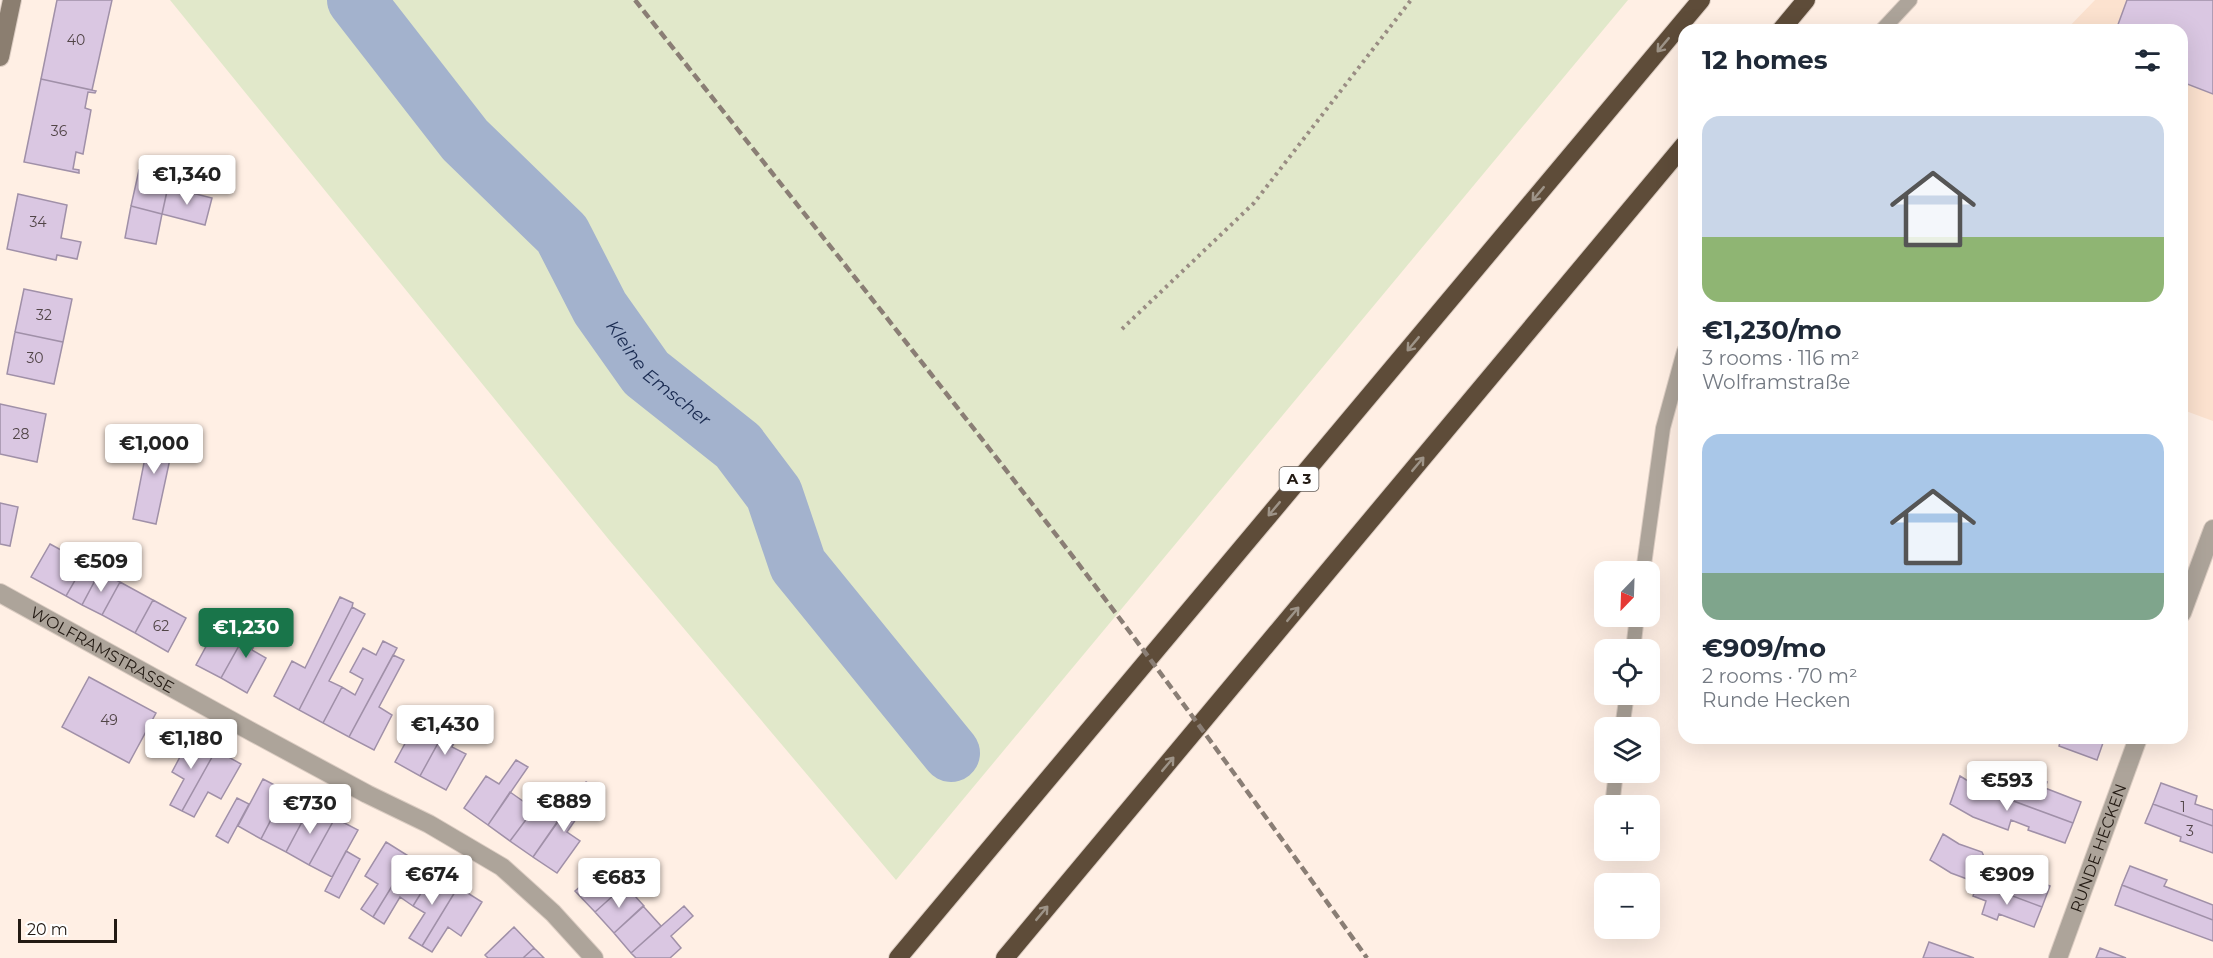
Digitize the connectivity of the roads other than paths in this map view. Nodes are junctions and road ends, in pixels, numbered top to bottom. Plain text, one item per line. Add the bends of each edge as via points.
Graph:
1 (12, 0) edge
2 (1701, 0) edge
3 (1806, 0) edge
4 (1910, 0) edge
5 (1681, 24) edge
6 (1786, 24) edge
7 (1888, 24) edge
8 (1678, 27) edge
9 (0, 57) edge
10 (1678, 152) edge
11 (1678, 373) edge
12 (2213, 529) edge
13 (1645, 561) edge
14 (0, 593) edge
15 (2188, 597) edge
16 (2136, 744) edge
17 (594, 958) edge
18 (898, 958) edge
19 (1005, 958) edge
20 (2058, 958) edge

1 - 9 street
2 -> 5 highway, A 3
3 - 6 highway
4 - 7 lane
8 -> 18 highway, A 3
19 -> 10 highway
11 - 13 lane via 1663,428
12 - 15 street
14 - 17 street, WOLFRAMSTRASSE via 502,867 553,913
16 - 20 street, RUNDE HECKEN

